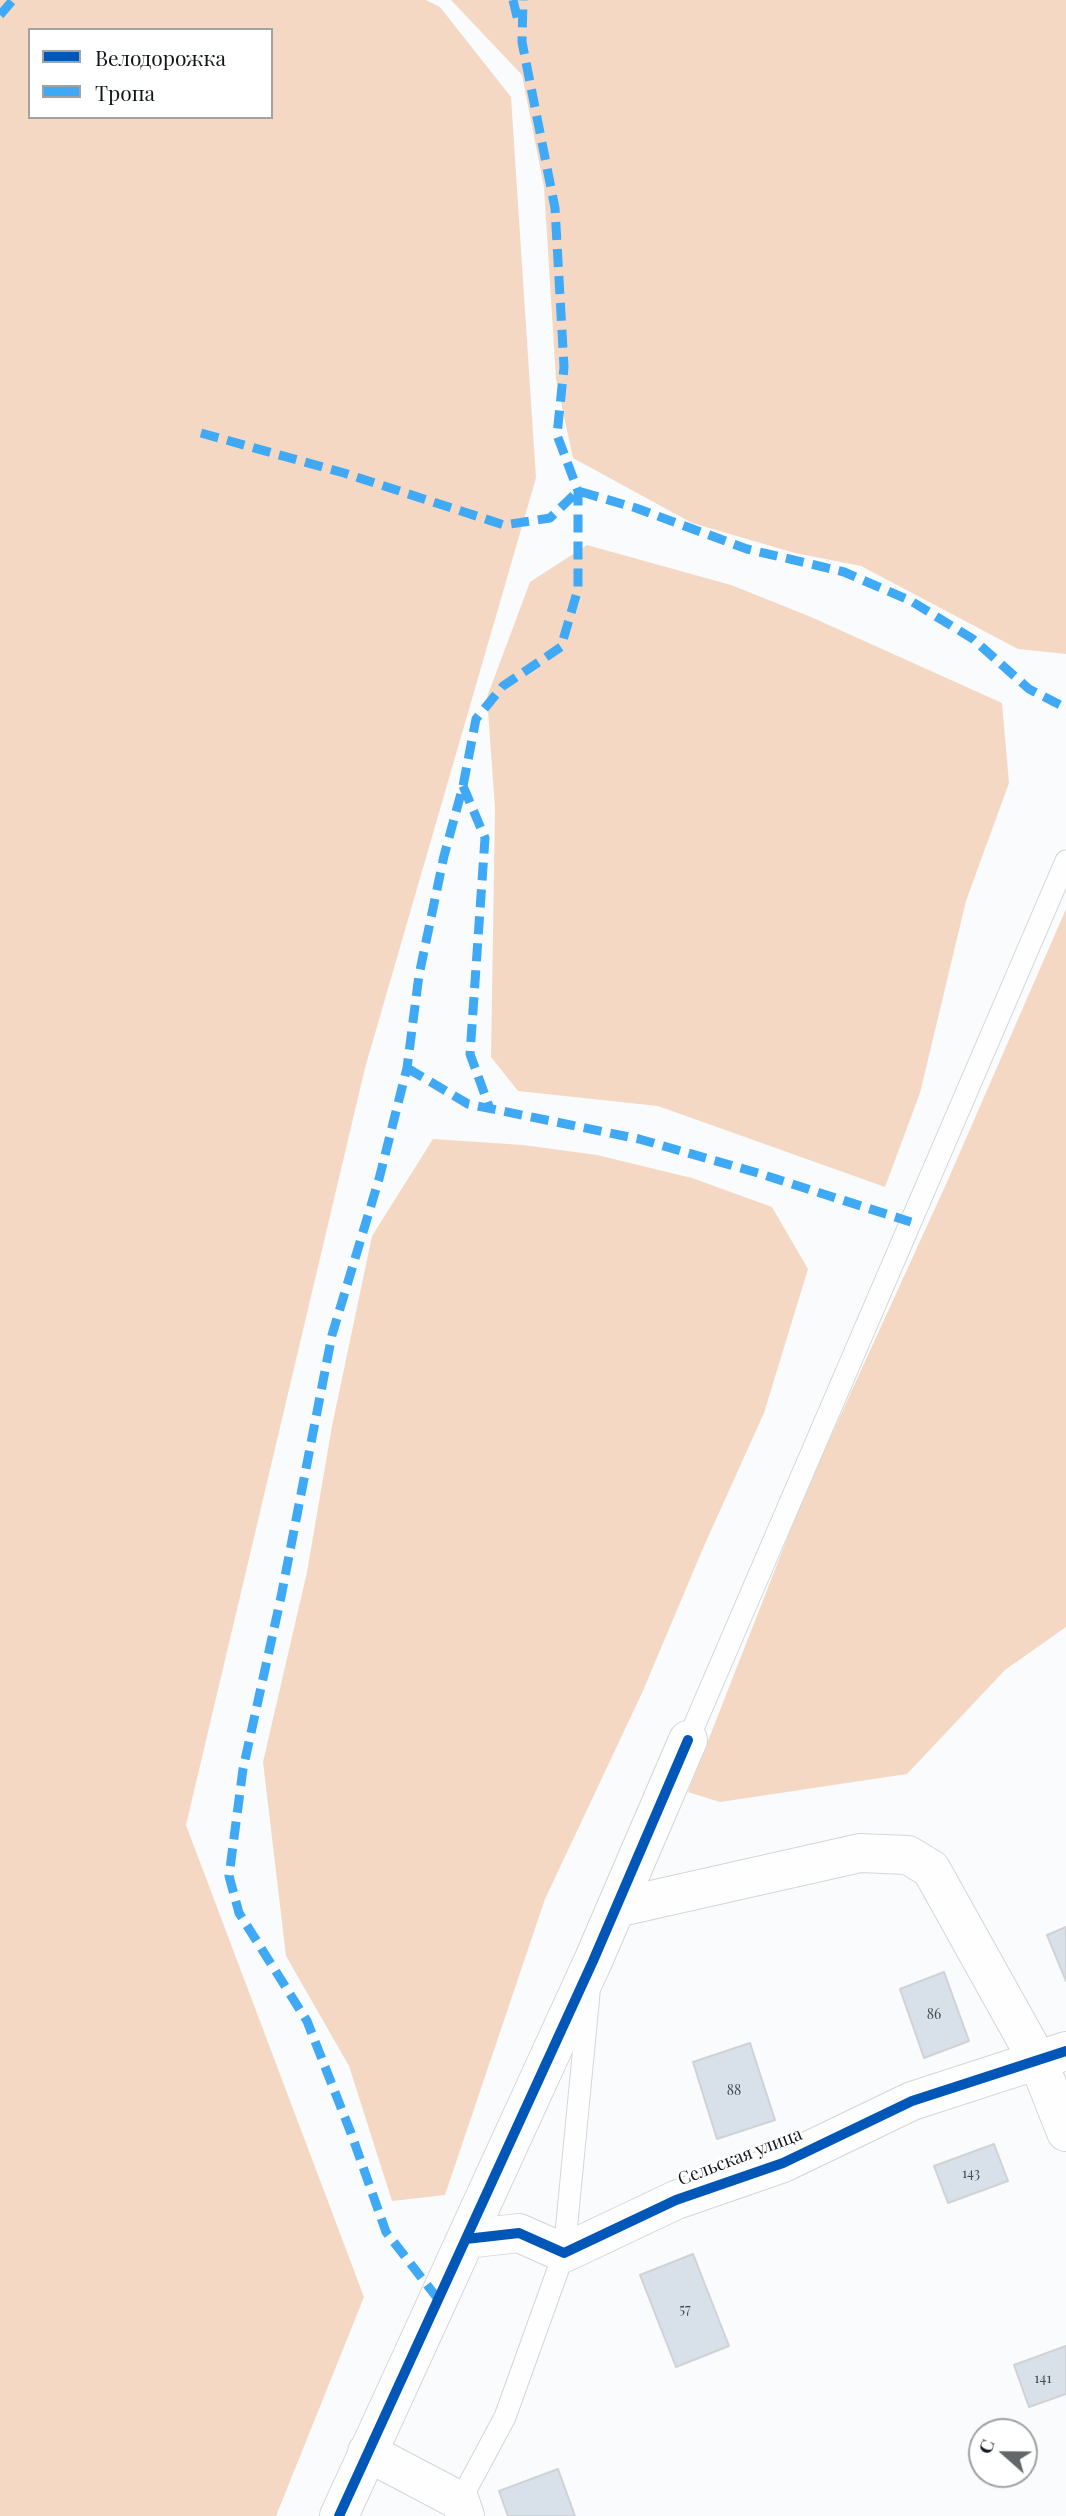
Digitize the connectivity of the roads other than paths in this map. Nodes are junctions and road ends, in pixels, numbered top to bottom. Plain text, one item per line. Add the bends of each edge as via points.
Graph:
1 (1066, 861) edge
2 (688, 1740) joint
3 (616, 1908) junction
4 (593, 1961) junction
5 (1052, 2056) edge
6 (1066, 2132) edge
7 (466, 2239) junction
8 (564, 2253) junction
9 (367, 2452) junction
10 (462, 2509) edge
11 (339, 2516) edge

1 - 2 lane
2 - 3 street
3 - 4 street
3 - 5 street via 860,1853 908,1855 931,1870
4 - 7 street
4 - 8 lane
5 - 6 street
5 - 8 street, Сельская улица via 912,2101 783,2163 676,2200
7 - 8 street via 519,2233
7 - 9 street
8 - 10 lane via 506,2417
9 - 10 street
9 - 11 street

